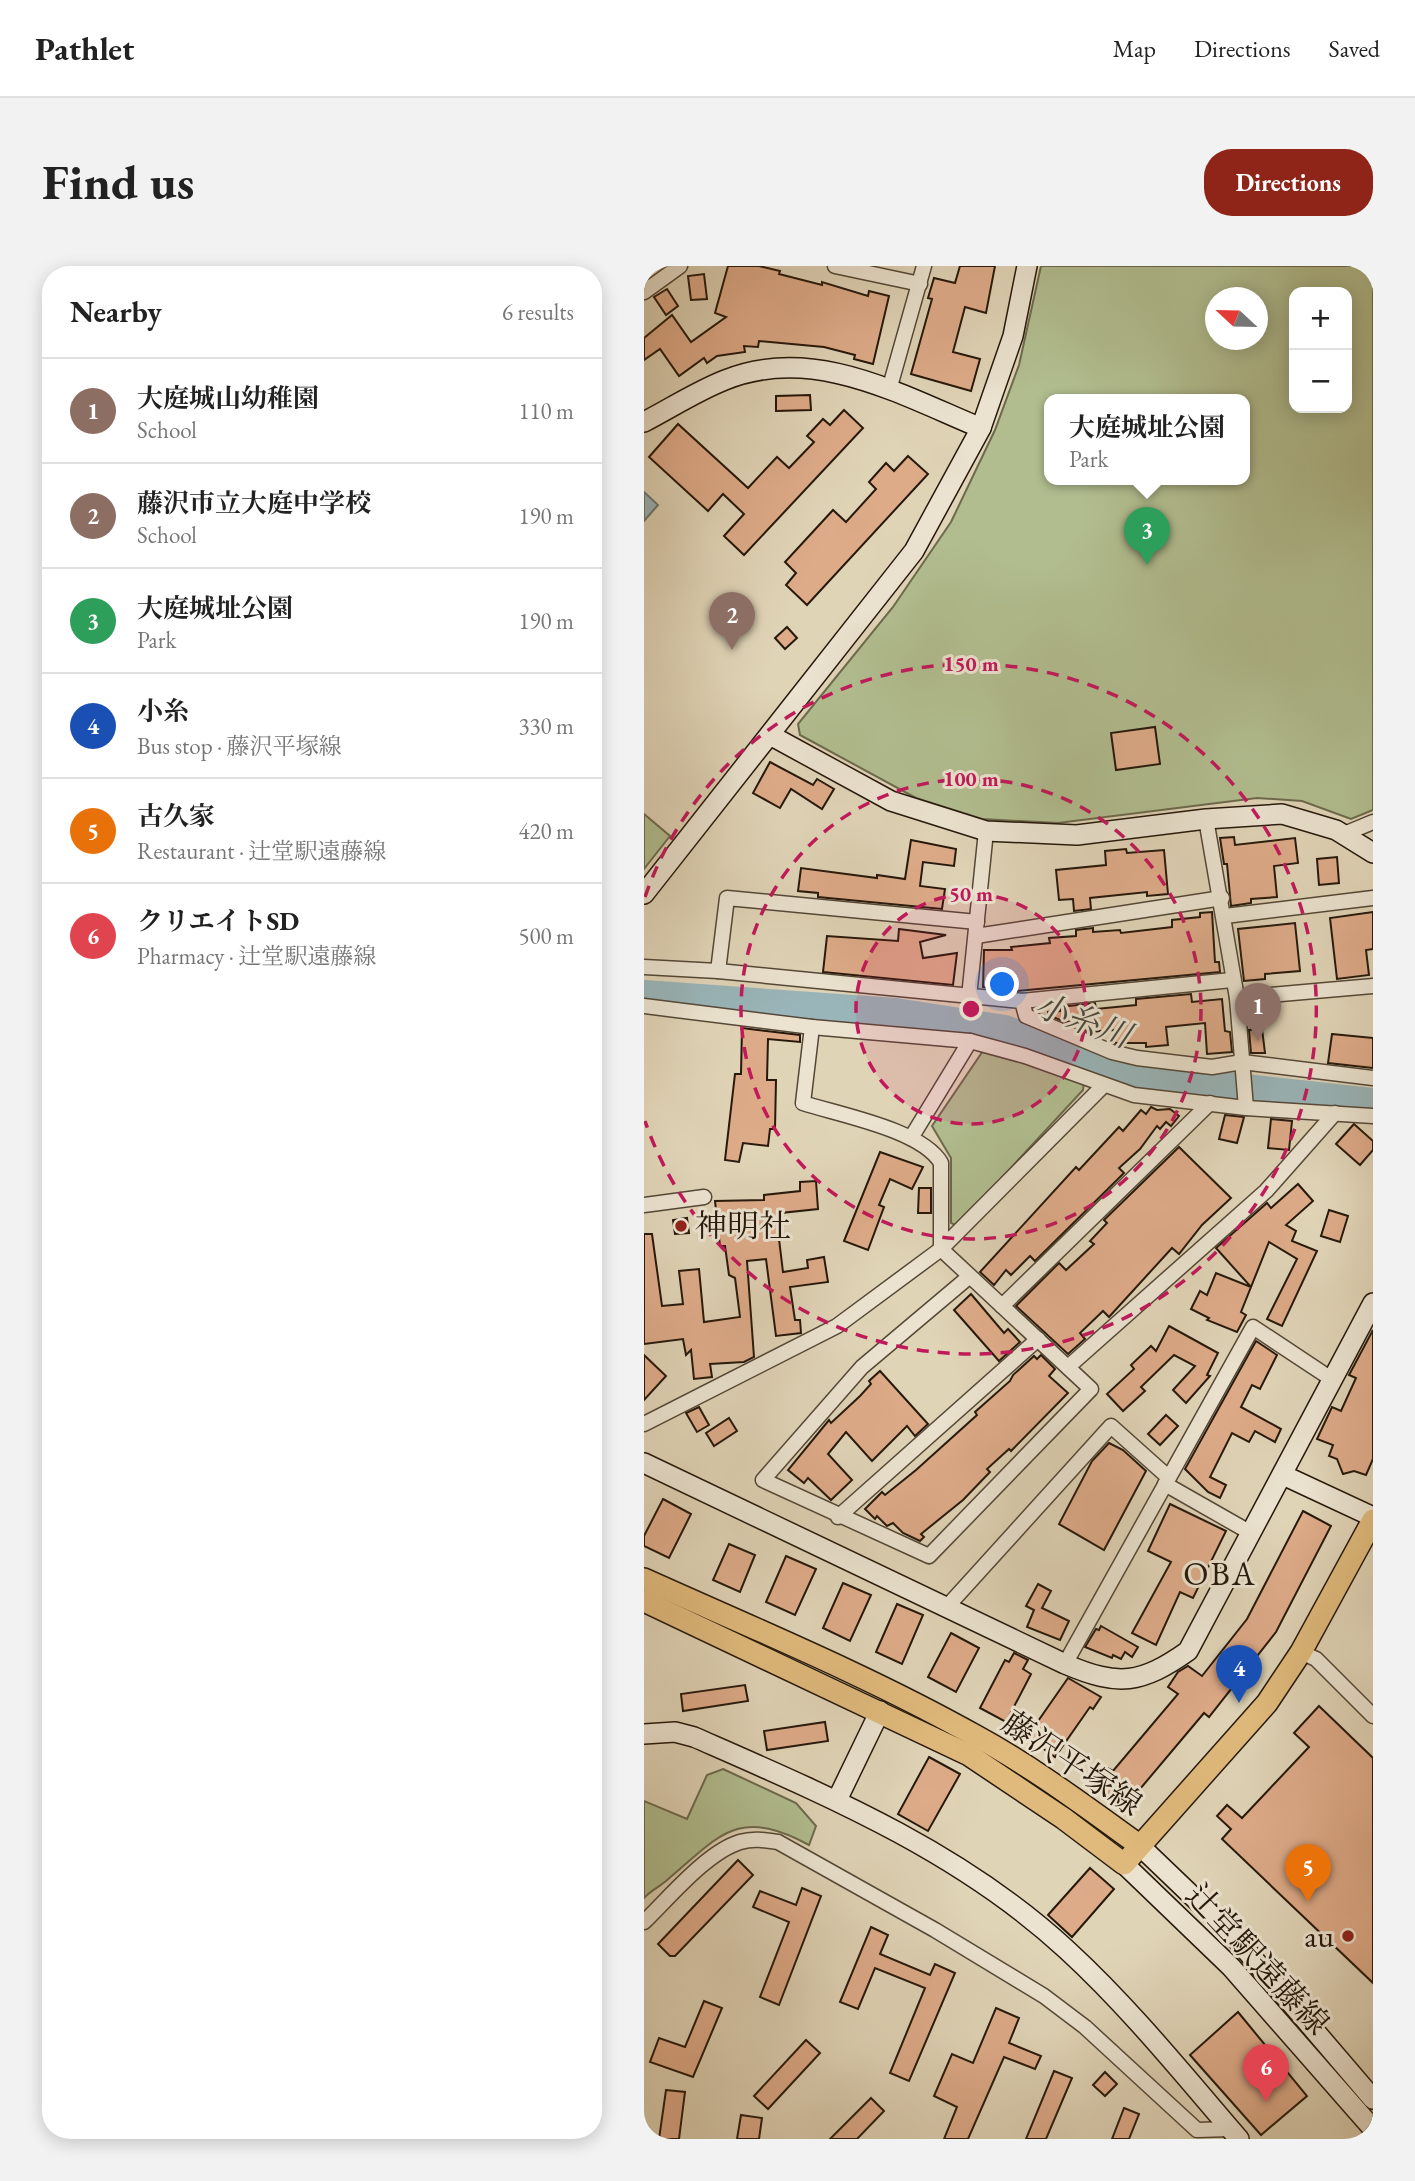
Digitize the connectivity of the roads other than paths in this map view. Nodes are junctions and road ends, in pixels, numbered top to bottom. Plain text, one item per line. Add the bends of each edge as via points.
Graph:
1 (680, 266) edge
2 (835, 266) edge
3 (924, 266) edge
4 (1027, 266) edge
5 (920, 284) junction
6 (644, 292) edge
7 (889, 390) junction
8 (644, 422) edge
9 (981, 428) junction
10 (770, 734) junction
11 (1206, 818) junction
12 (1373, 822) edge
13 (986, 831) junction
14 (1344, 834) junction
15 (1373, 853) edge
16 (644, 894) edge
17 (1222, 898) junction
18 (1373, 898) edge
19 (1224, 916) junction
20 (977, 929) junction
21 (644, 967) edge
22 (718, 971) junction
23 (1232, 980) junction
24 (1373, 986) edge
25 (969, 997) junction
26 (1237, 998) junction
27 (1021, 1001) junction
28 (644, 1006) edge
29 (813, 1027) junction
30 (970, 1041) junction
31 (1242, 1069) junction
32 (1373, 1078) edge
33 (1103, 1086) junction
34 (1210, 1102) junction
35 (1245, 1103) junction
36 (1335, 1113) junction
37 (1373, 1116) edge
38 (911, 1138) junction
39 (704, 1197) dead end
40 (644, 1205) edge
41 (941, 1249) junction
42 (970, 1276) junction
43 (1373, 1303) edge
44 (1002, 1306) junction
45 (1038, 1339) junction
46 (1068, 1367) junction
47 (1333, 1380) junction
48 (644, 1424) edge
49 (644, 1463) edge
50 (1283, 1475) junction
51 (1166, 1481) junction
52 (838, 1517) junction
53 (1373, 1519) edge
54 (1251, 1533) junction
55 (644, 1578) edge
56 (644, 1601) edge
57 (945, 1609) junction
58 (794, 1647) junction
59 (1301, 1652) junction
60 (1065, 1664) junction
61 (880, 1711) junction
62 (1373, 1716) edge
63 (644, 1734) edge
64 (837, 1800) junction
65 (1139, 1846) junction
66 (1124, 1864) junction
67 (644, 1922) edge
68 (1373, 2099) edge
69 (1372, 2124) edge
70 (1234, 2134) edge

1 - 6 street
2 - 5 street
3 - 5 street
4 - 9 street via 1013,336
5 - 7 street
7 - 8 street via 833,370 788,366 725,380
7 - 9 street
9 - 10 street via 914,551
10 - 13 street via 891,801
10 - 16 street
11 - 13 street via 1077,835
11 - 14 street via 1283,814
11 - 17 street
12 - 14 street
13 - 20 street
14 - 15 street
17 - 19 street
17 - 20 street
18 - 19 street
19 - 23 street
20 - 22 street via 727,898
20 - 25 street
21 - 22 street
22 - 25 street
23 - 26 street
23 - 27 street
24 - 26 street
25 - 27 street
26 - 31 street
27 - 31 street via 1026,1016 1112,1052
28 - 29 street
29 - 30 street
29 - 38 street via 803,1103
30 - 33 street
30 - 38 street
31 - 32 street
31 - 35 street
33 - 34 street via 1134,1095
33 - 41 street
34 - 35 street
34 - 44 street
35 - 36 street
36 - 37 street
36 - 46 street via 1266,1191
38 - 41 street via 934,1151 941,1163
39 - 40 street
41 - 42 street
41 - 48 street via 837,1326
42 - 44 street
42 - 52 street via 862,1367 763,1480
43 - 47 street
44 - 45 street
45 - 46 street
45 - 52 street
46 - 52 street via 1090,1389 929,1556
47 - 50 street
47 - 51 street via 1253,1327
49 - 57 street
50 - 53 street
50 - 54 street
51 - 54 street
51 - 57 street via 1111,1426
51 - 60 street
53 - 59 main road, 藤沢平塚線
54 - 60 street via 1188,1651 1158,1672 1123,1680 1093,1676
55 - 58 main road, 藤沢平塚線
56 - 61 main road, 藤沢平塚線
57 - 60 street
58 - 61 street via 813,1666 867,1691
58 - 65 main road, 藤沢平塚線 via 892,1691 978,1737
59 - 62 street via 1316,1659
59 - 65 main road, 藤沢平塚線 via 1267,1703
61 - 64 street
61 - 66 main road, 藤沢平塚線 via 969,1755
63 - 64 street via 675,1732 694,1737
64 - 70 street via 959,1867 1065,1948 1128,2010
65 - 66 main road
65 - 68 street, 辻堂駅遠藤線 via 1233,1935
66 - 69 street, 辻堂駅遠藤線 via 1231,1968
67 - 70 street via 723,1849 741,1841 778,1842 1044,1996 1085,2027 1197,2130

